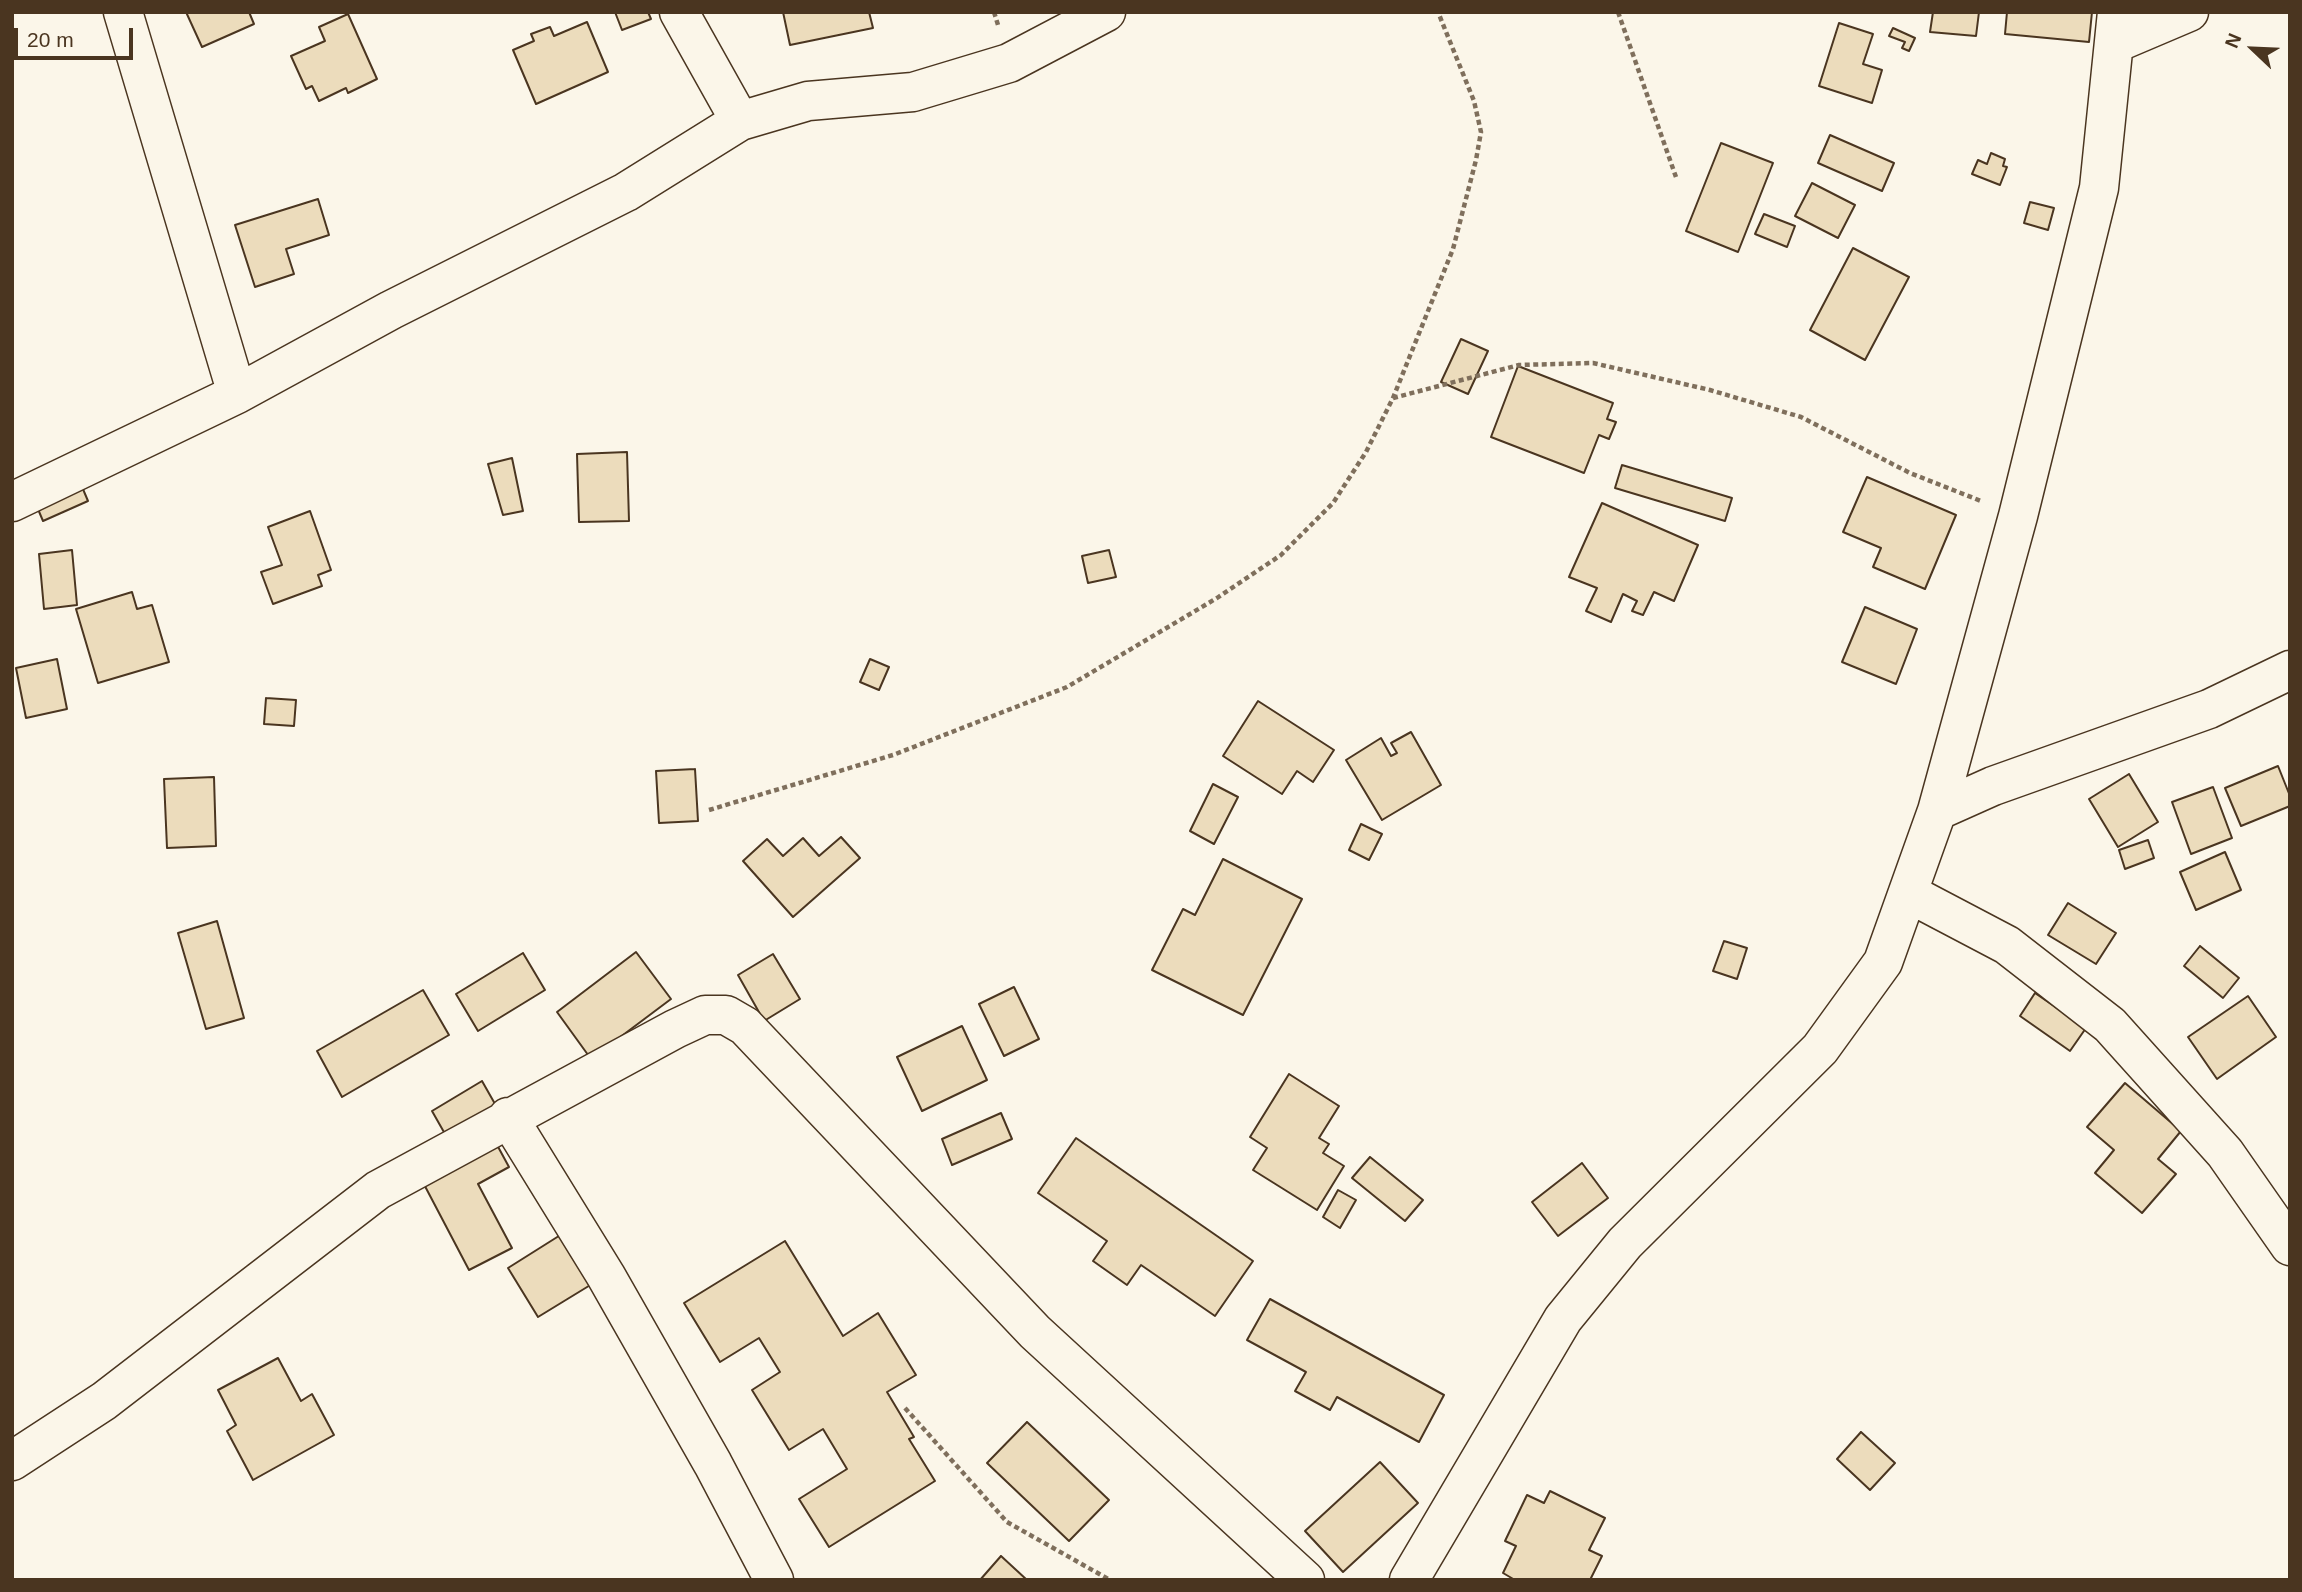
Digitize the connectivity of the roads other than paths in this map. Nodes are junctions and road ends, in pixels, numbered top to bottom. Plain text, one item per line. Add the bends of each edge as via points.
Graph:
1 (123, 12) edge
2 (679, 12) edge
3 (1106, 12) edge
4 (2189, 12) edge
5 (2116, 28) edge
6 (740, 121) junction
7 (237, 394) junction
8 (12, 502) edge
9 (2290, 670) edge
10 (1937, 811) junction
11 (1910, 894) junction
12 (508, 1117) junction
13 (2290, 1246) edge
14 (12, 1461) edge
15 (774, 1580) edge
16 (1306, 1580) edge
17 (1409, 1580) edge

1 - 7 street
2 - 6 street
3 - 6 street via 1009,63 913,92 808,102
4 - 5 street
5 - 10 street via 2099,188 2018,516
6 - 7 street via 625,192
7 - 8 street
9 - 10 street via 2209,709 1993,786
10 - 11 street
11 - 13 street via 2007,945 2109,1025 2225,1153
11 - 17 street via 1883,962 1820,1049 1625,1243 1563,1320
12 - 14 street via 378,1189 104,1401
12 - 15 street via 613,1287
12 - 16 street via 705,1015 726,1015 745,1026 1035,1332

